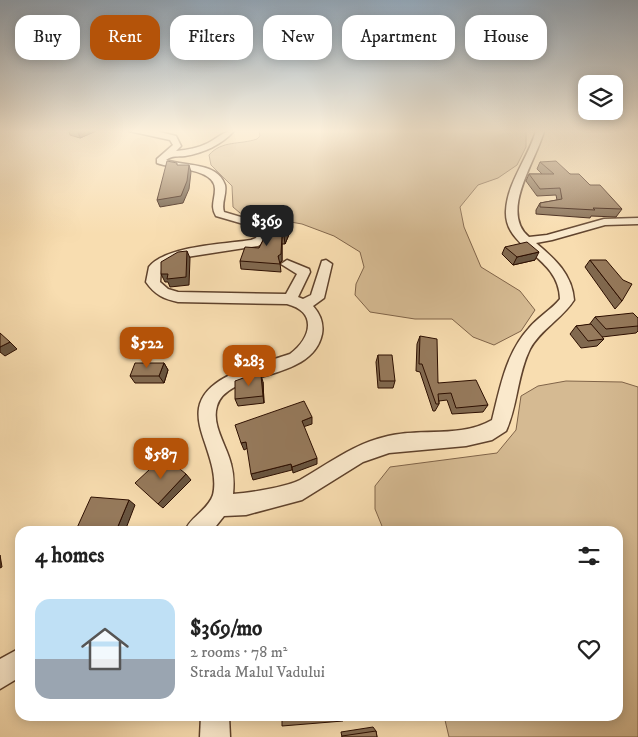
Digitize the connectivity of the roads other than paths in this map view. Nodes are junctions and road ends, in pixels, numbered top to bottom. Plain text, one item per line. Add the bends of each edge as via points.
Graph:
1 (180, 165) edge
2 (528, 165) edge
3 (638, 221) edge
4 (525, 241) junction
5 (287, 264) dead end
6 (326, 264) dead end
7 (296, 303) junction
8 (214, 518) edge
9 (203, 526) edge
10 (15, 665) edge
11 (0, 676) edge
12 (215, 721) edge
13 (215, 737) edge

1 - 7 street via 201,170 215,178 220,187 217,207 220,214 257,226 264,234 254,243 167,259 155,267 153,282 157,288 178,298 277,298
2 - 4 street via 514,198 511,225
3 - 4 street via 604,222
4 - 8 street via 556,270 566,287 567,300 528,338 516,364 500,425 485,434 466,438 389,444 357,455 302,490 246,504
5 - 7 street via 304,272
6 - 7 street via 317,298
7 - 8 street via 314,319 315,337 309,348 296,358 227,383 210,397 206,408 207,420 223,466 224,480 223,494
8 - 9 street
10 - 11 street
12 - 13 street

